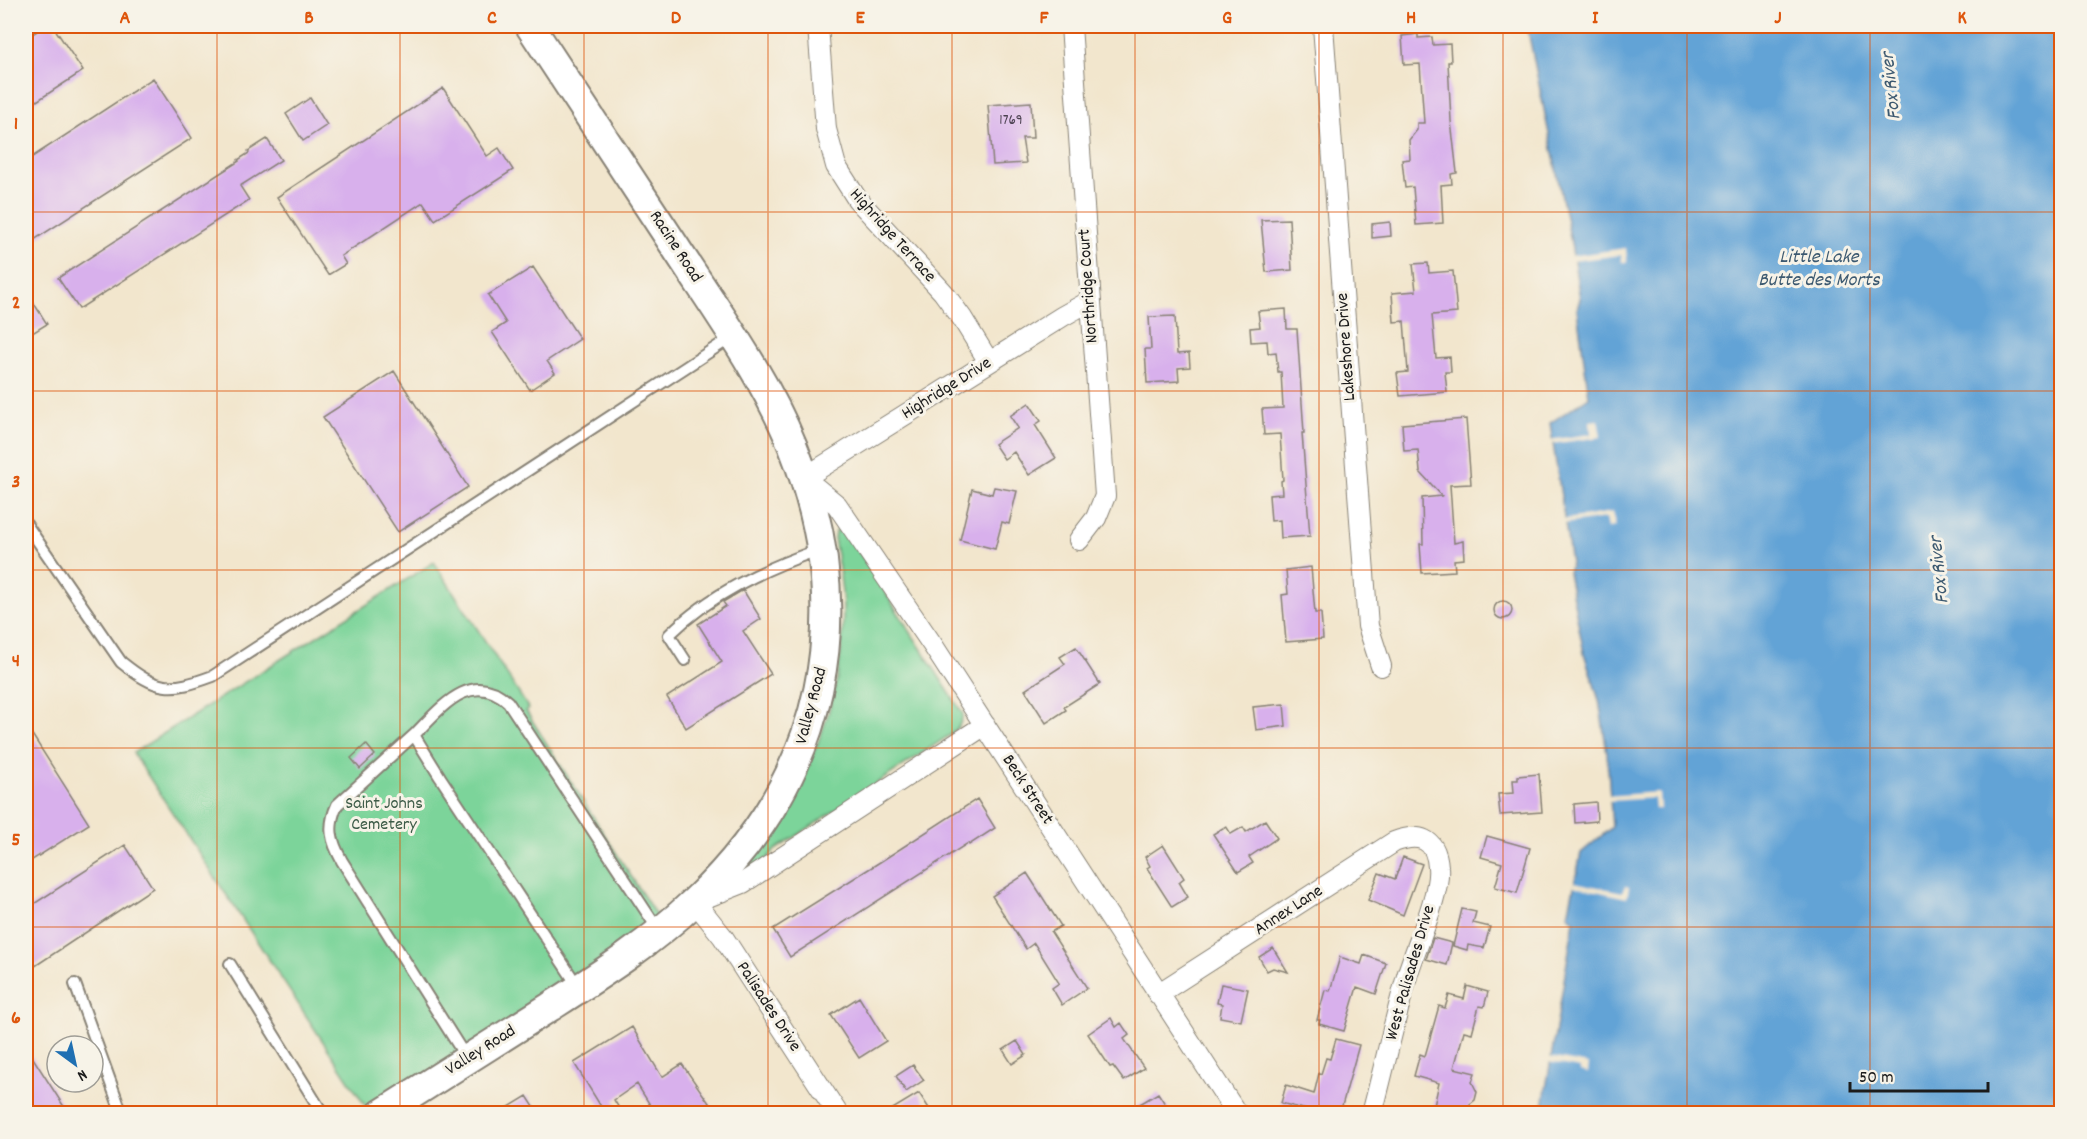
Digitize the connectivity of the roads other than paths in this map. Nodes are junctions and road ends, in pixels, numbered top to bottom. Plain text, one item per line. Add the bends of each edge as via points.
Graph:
1 (531, 26) edge
2 (818, 26) edge
3 (1071, 26) edge
4 (1323, 26) edge
5 (1090, 301) junction
6 (733, 336) junction
7 (989, 362) junction
8 (804, 478) junction
9 (26, 526) edge
10 (1079, 540) dead end
11 (821, 549) junction
12 (686, 660) dead end
13 (1381, 666) dead end
14 (985, 725) junction
15 (414, 735) junction
16 (1422, 838) joint
17 (695, 902) junction
18 (659, 932) junction
19 (230, 964) dead end
20 (75, 984) dead end
21 (579, 988) junction
22 (1158, 994) junction
23 (467, 1060) junction
24 (122, 1113) edge
25 (323, 1113) edge
26 (381, 1113) edge
27 (838, 1113) edge
28 (1237, 1113) edge
29 (1372, 1113) edge

1 - 6 main road, Racine Road
2 - 7 street, Highridge Terrace via 826,129 836,166 857,199 943,292
3 - 5 street, Northridge Court
4 - 13 street, Lakeshore Drive via 1368,626
5 - 7 street, Highridge Drive
5 - 10 street, Northridge Court via 1105,496 1096,518
6 - 8 main road, Racine Road via 785,429
6 - 9 lane via 213,676 182,687 153,683 121,662
7 - 8 street, Highridge Drive
8 - 11 main road, Valley Road
8 - 14 street, Beck Street via 837,505
11 - 12 lane via 775,565 689,615 669,635
11 - 17 main road, Valley Road via 827,588 827,631 817,698 803,744 769,812 746,846
14 - 17 street, Valley Road via 743,883
14 - 22 street, Beck Street
15 - 18 lane via 463,692 475,688 498,693 516,713
15 - 21 lane
15 - 23 lane via 337,805 330,830 332,843
16 - 22 street, Annex Lane via 1409,836 1394,842
16 - 29 street, West Palisades Drive via 1431,844 1439,876
17 - 18 main road, Valley Road
17 - 27 street, Palisades Drive
18 - 21 main road, Valley Road
19 - 25 lane
20 - 24 lane
21 - 23 main road, Valley Road
22 - 28 street, Beck Street
23 - 26 main road, Valley Road

